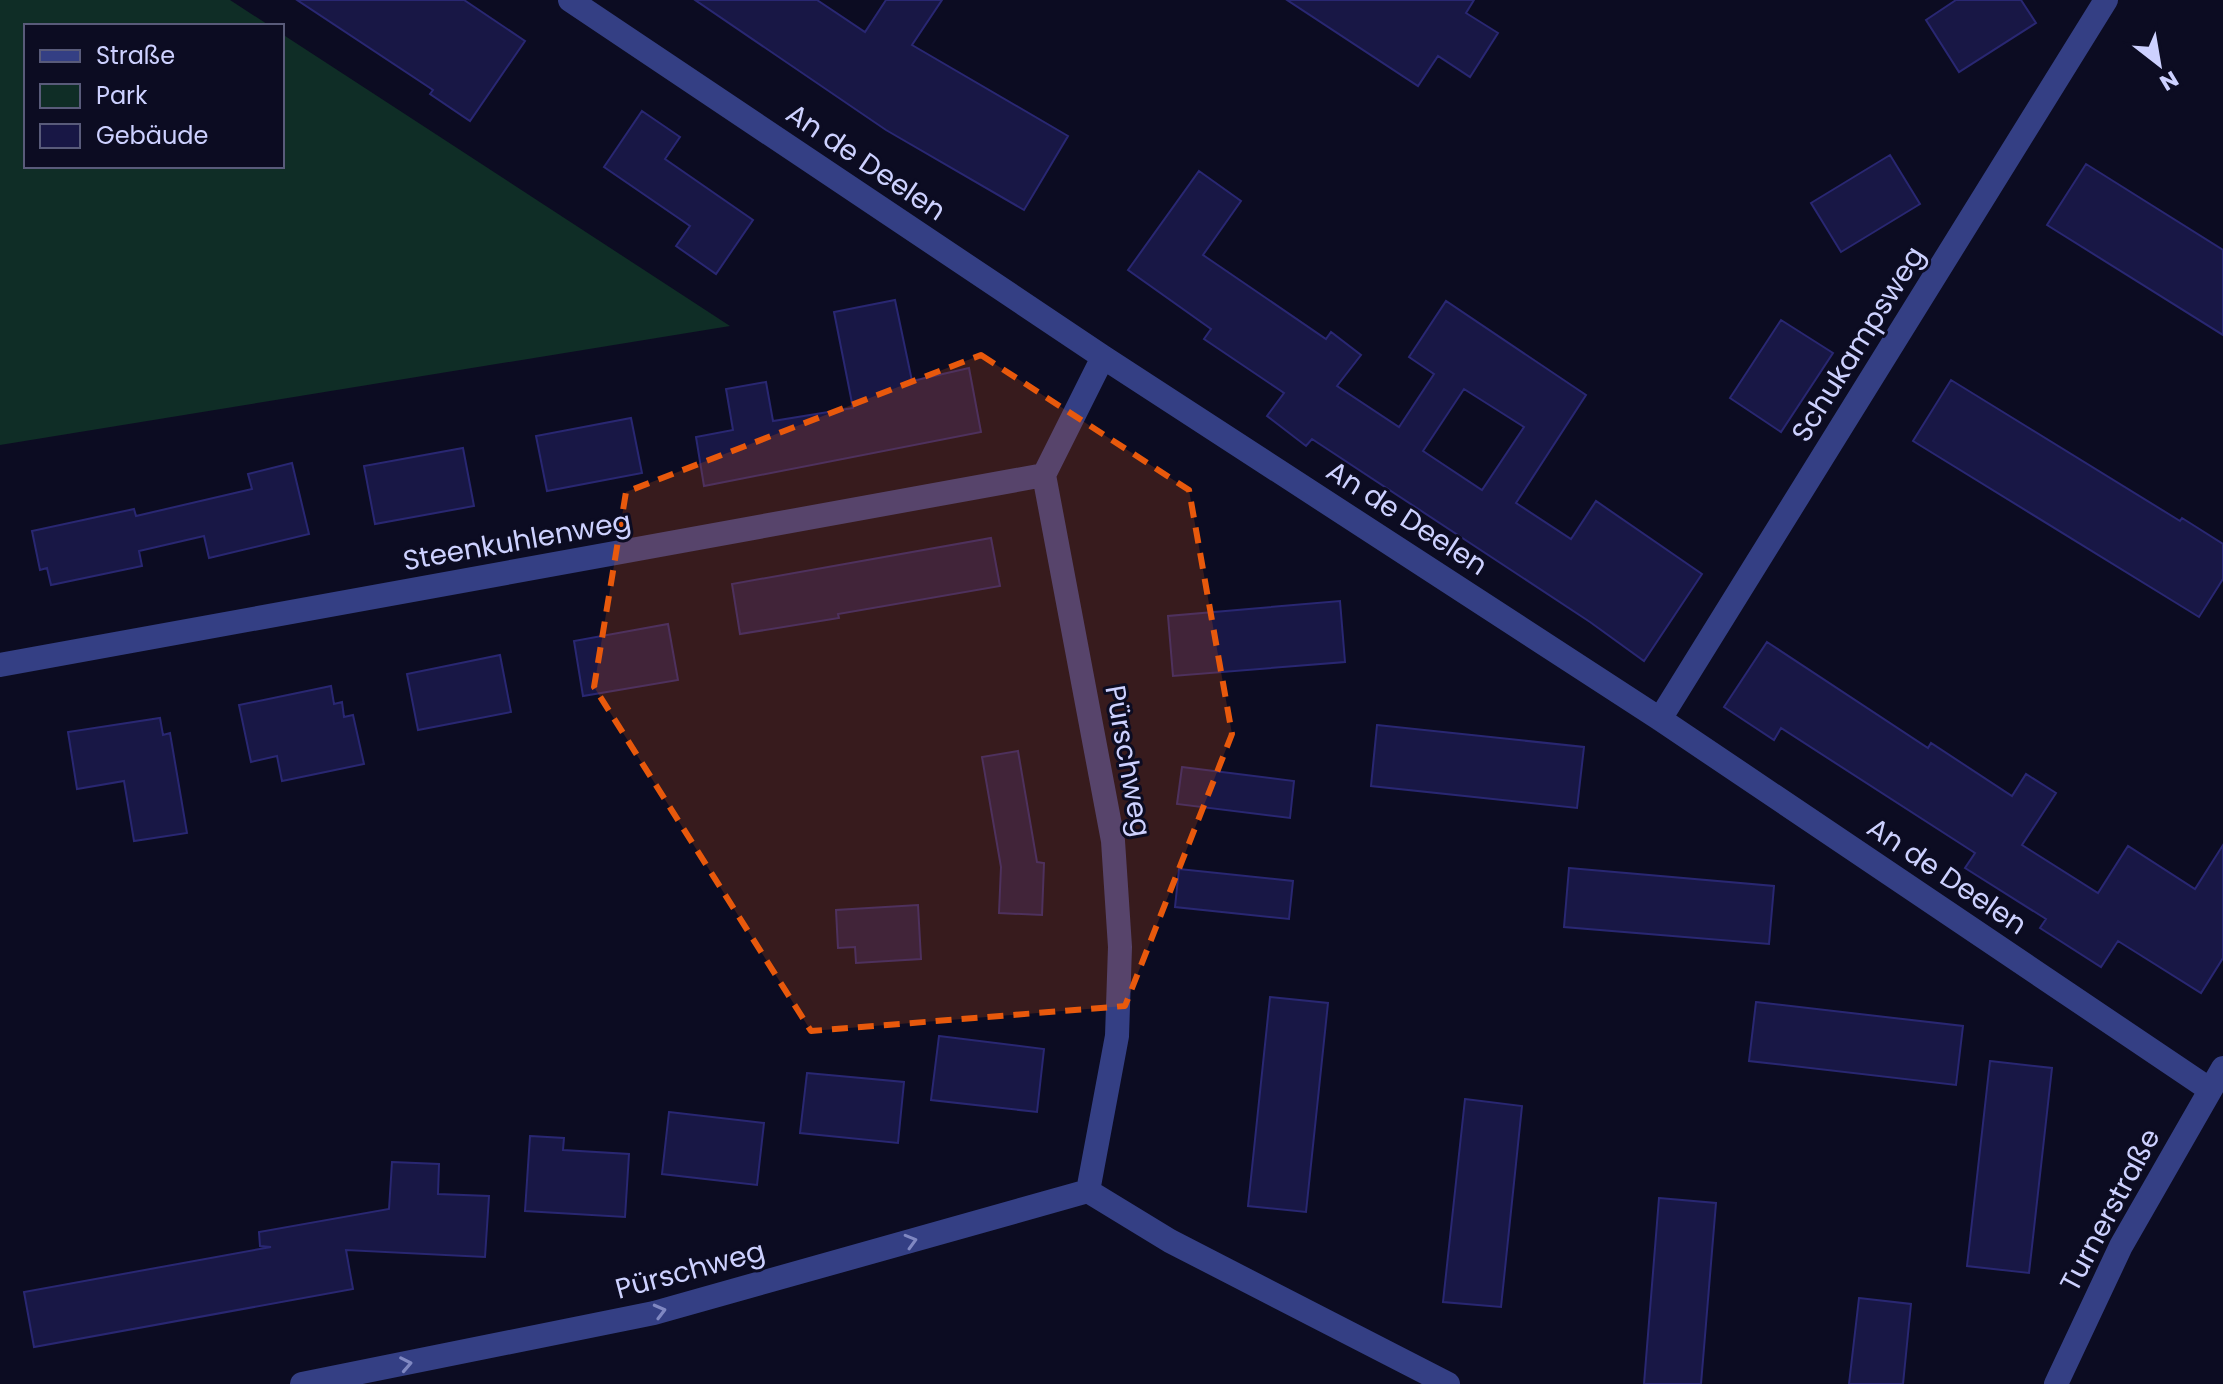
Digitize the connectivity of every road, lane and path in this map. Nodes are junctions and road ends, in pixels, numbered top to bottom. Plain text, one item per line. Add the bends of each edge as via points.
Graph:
1 (570, 0) edge
2 (2106, 0) edge
3 (1103, 357) junction
4 (1044, 475) junction
5 (0, 665) edge
6 (1660, 719) junction
7 (2223, 1068) edge
8 (2209, 1089) junction
9 (1088, 1191) junction
10 (302, 1384) edge
11 (1448, 1384) edge
12 (2056, 1384) edge

1 - 3 street, An de Deelen
2 - 6 street, Schukampsweg
3 - 4 street
3 - 6 street, An de Deelen
4 - 5 street, Steenkuhlenweg
4 - 9 street, Pürschweg via 1113,841 1120,947 1117,1036
6 - 8 street, An de Deelen
7 - 8 street, Turnerstraße
8 - 12 street, Turnerstraße via 2121,1246
10 -> 9 street, Pürschweg via 654,1313
9 - 11 street via 1170,1241

